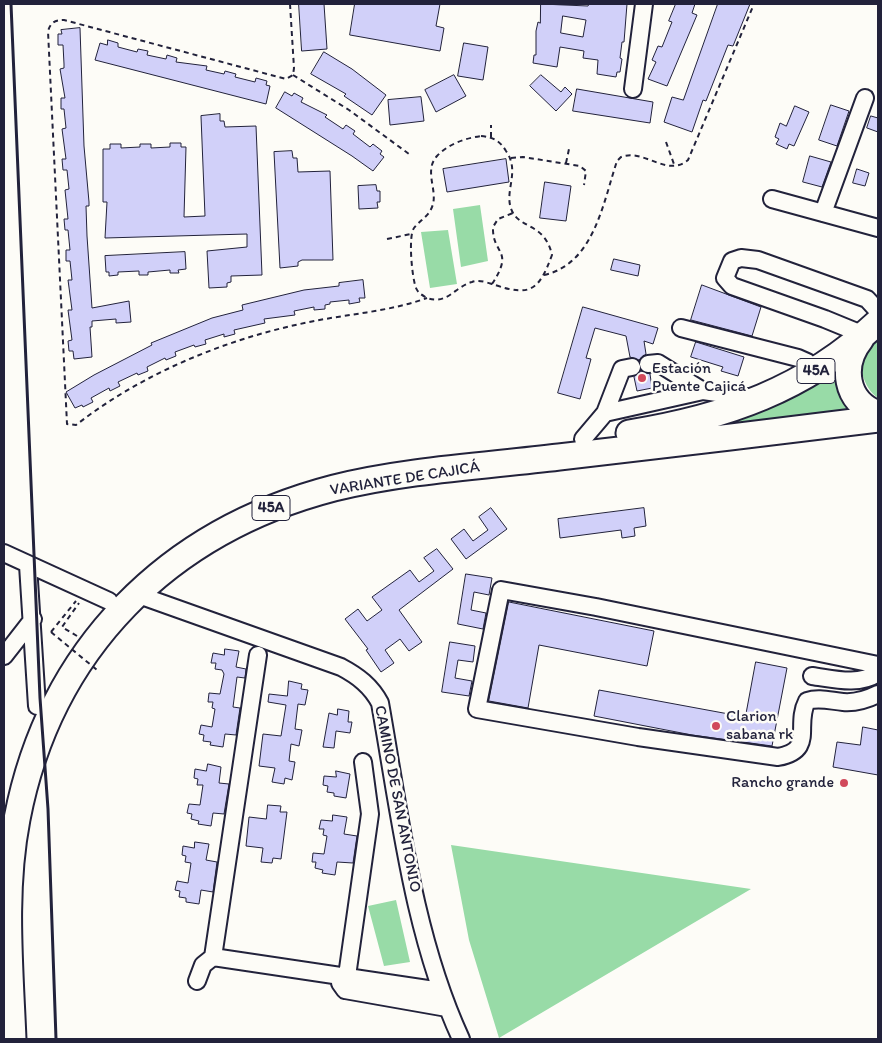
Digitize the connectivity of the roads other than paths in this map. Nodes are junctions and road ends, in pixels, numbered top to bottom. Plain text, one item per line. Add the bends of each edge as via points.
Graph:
1 (644, 4) edge
2 (633, 89) dead end
3 (865, 98) dead end
4 (772, 199) dead end
5 (823, 213) junction
6 (878, 228) edge
7 (878, 311) edge
8 (681, 328) dead end
9 (871, 329) edge
10 (816, 372) junction
11 (703, 391) junction
12 (763, 399) junction
13 (605, 413) junction
14 (878, 414) edge
15 (878, 419) edge
16 (878, 430) edge
17 (780, 431) junction
18 (583, 439) junction
19 (4, 553) edge
20 (28, 565) junction
21 (136, 594) junction
22 (109, 601) junction
23 (33, 619) junction
24 (258, 655) dead end
25 (4, 656) edge
26 (878, 665) edge
27 (878, 673) edge
28 (812, 676) dead end
29 (878, 694) edge
30 (37, 706) junction
31 (364, 762) dead end
32 (4, 808) edge
33 (213, 957) junction
34 (197, 981) dead end
35 (342, 981) junction
36 (441, 991) junction
37 (447, 1008) junction
38 (13, 1039) edge
39 (461, 1039) edge

1 - 2 street
3 - 5 street
4 - 5 street
5 - 6 street
7 - 9 street via 867,299 758,260 741,258 732,261 726,278 732,286 825,318
8 - 10 street via 798,358
9 - 10 highway, VARIANTE DE CAJICÁ / 45A
9 - 14 highway via 852,350 847,369 850,388 860,404
10 - 12 highway, VARIANTE DE CAJICÁ / 45A
11 - 12 street
11 - 13 street
11 - 13 street via 658,363 622,369
12 - 18 highway, VARIANTE DE CAJICÁ / 45A via 704,418
13 - 18 street
15 - 17 highway, VARIANTE DE CAJICÁ / 45A
16 - 17 highway via 816,436
17 - 21 highway, VARIANTE DE CAJICÁ / 45A via 423,472 335,488 272,507 240,522 164,569
18 - 22 highway, VARIANTE DE CAJICÁ / 45A via 396,461 297,482 257,496 216,516 172,543
19 - 20 street
20 - 22 street
20 - 23 street
21 - 36 street, CAMINO DE SAN ANTONIO via 341,667 384,698 411,877
21 - 38 highway, VARIANTE DE CAJICÁ / 45A via 109,623 58,697 27,778 17,819 11,871 9,914
22 - 30 highway, VARIANTE DE CAJICÁ / 45A via 78,637 49,680
23 - 25 street
23 - 30 street
24 - 33 street
26 - 29 street via 605,608 500,590 478,708 638,737 778,757 792,755 800,746 807,701 861,701
27 - 28 street via 860,680
30 - 32 highway, VARIANTE DE CAJICÁ / 45A via 17,754
31 - 35 street via 370,814
33 - 34 street via 203,965
33 - 35 street
35 - 36 street
35 - 37 street
36 - 37 street, CAMINO DE SAN ANTONIO
37 - 39 street, CAMINO DE SAN ANTONIO

